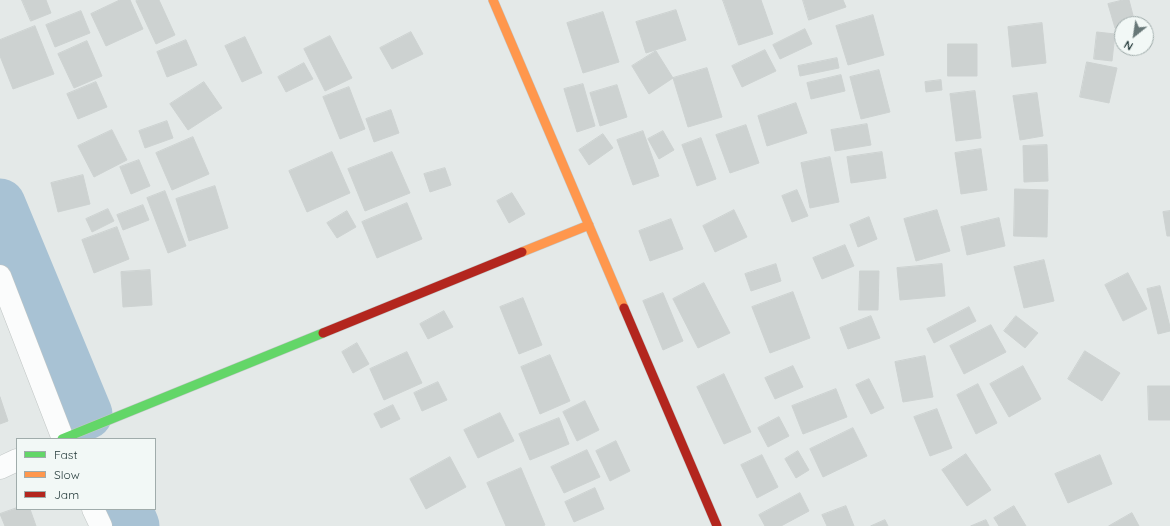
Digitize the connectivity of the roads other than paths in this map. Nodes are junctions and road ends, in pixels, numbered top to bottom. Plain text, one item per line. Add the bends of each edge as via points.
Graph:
1 (493, 0) edge
2 (589, 225) junction
3 (0, 276) edge
4 (63, 438) edge
5 (65, 438) edge
6 (16, 460) edge
7 (0, 468) edge
8 (93, 510) edge
9 (101, 526) edge
10 (717, 526) edge

1 - 2 street
2 - 5 street
2 - 10 street
3 - 4 street
6 - 7 street
8 - 9 street

